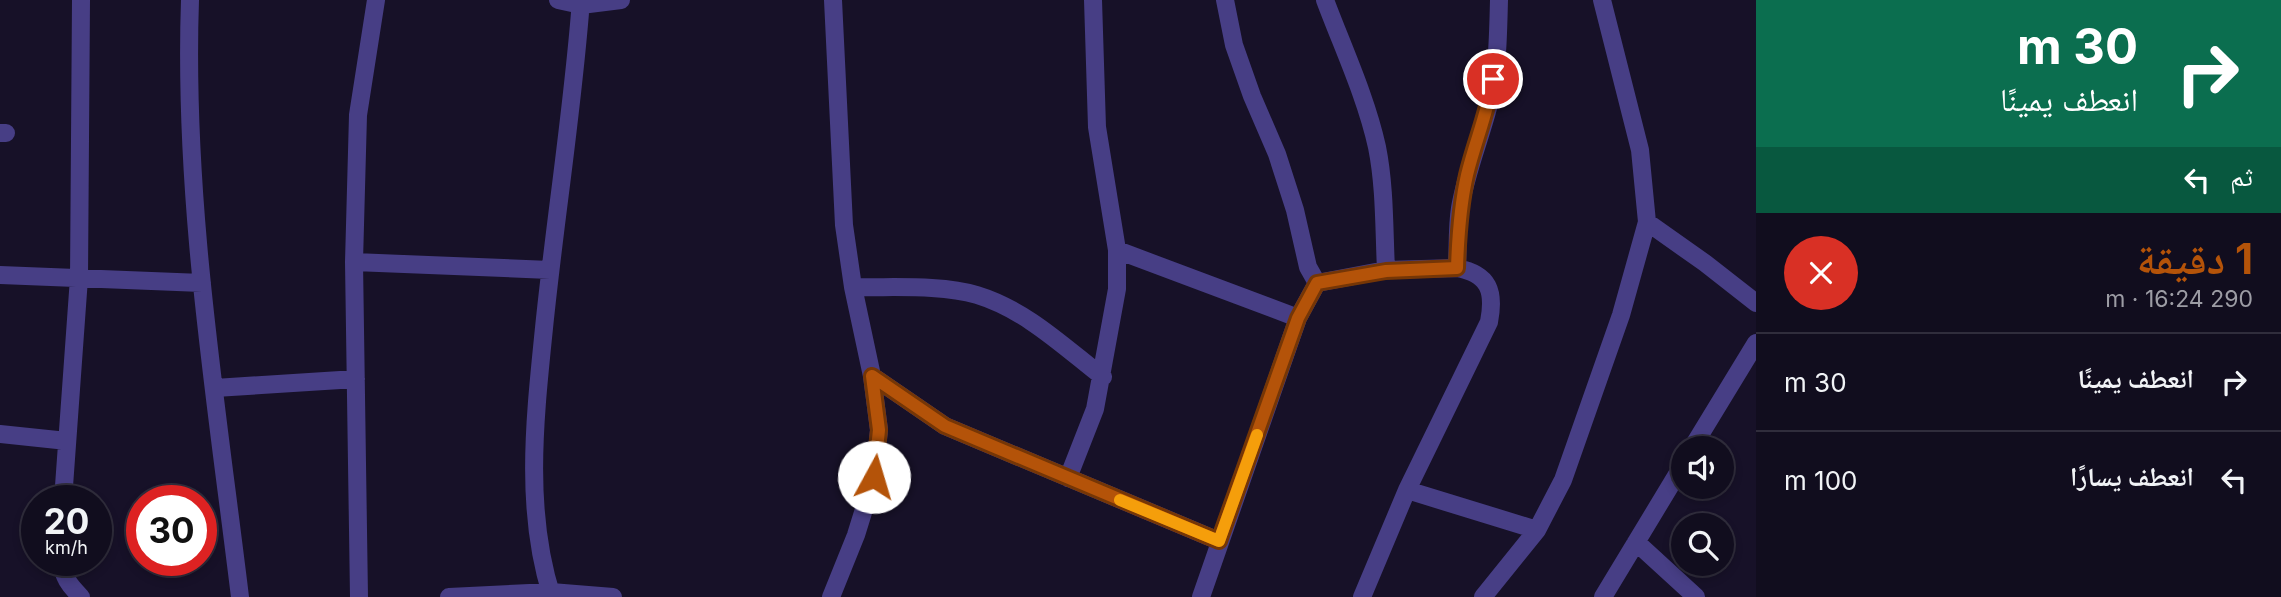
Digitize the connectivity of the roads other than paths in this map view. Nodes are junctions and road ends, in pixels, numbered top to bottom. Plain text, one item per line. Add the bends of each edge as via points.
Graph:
1 (81, 0) edge
2 (190, 0) edge
3 (376, 0) edge
4 (558, 0) edge
5 (621, 0) edge
6 (833, 0) edge
7 (1093, 0) edge
8 (1225, 0) edge
9 (1325, 0) edge
10 (1499, 0) edge
11 (1602, 0) edge
12 (581, 2) edge
13 (1647, 222) junction
14 (1117, 250) junction
15 (354, 262) junction
16 (1457, 268) junction
17 (550, 270) junction
18 (1386, 271) junction
19 (0, 275) edge
20 (79, 278) junction
21 (202, 283) junction
22 (1317, 283) junction
23 (853, 286) junction
24 (1756, 303) edge
25 (1298, 318) junction
26 (1756, 343) edge
27 (872, 376) junction
28 (1103, 377) junction
29 (356, 379) junction
30 (215, 388) junction
31 (0, 435) edge
32 (1699, 436) edge
33 (67, 441) junction
34 (1068, 478) junction
35 (1671, 484) edge
36 (64, 485) edge
37 (1407, 490) junction
38 (1538, 530) junction
39 (1219, 541) junction
40 (1636, 541) junction
41 (64, 576) edge
42 (70, 593) edge
43 (552, 595) edge
44 (240, 597) edge
45 (359, 597) edge
46 (449, 597) edge
47 (613, 597) edge
48 (831, 597) edge
49 (1201, 597) edge
50 (1362, 597) edge
51 (1483, 597) edge
52 (1603, 597) edge
53 (1696, 597) edge

1 - 20 street
2 - 21 street via 189,105
3 - 15 street via 358,115
4 - 12 street
5 - 12 street
6 - 23 street via 844,225
7 - 14 street via 1097,127
8 - 22 street via 1234,45 1277,154 1308,267
9 - 18 street via 1371,122
10 - 16 street via 1492,89 1460,210
11 - 13 street via 1640,150
12 - 17 street
13 - 24 street
13 - 38 street via 1621,316 1567,469
14 - 25 street
14 - 28 street via 1117,289
15 - 17 street
15 - 29 street
16 - 18 street
16 - 37 street via 1485,280 1492,306 1489,322
17 - 43 street via 535,423 535,498 541,553
18 - 22 street
19 - 20 street
20 - 21 street
20 - 33 street
21 - 30 street
22 - 25 street
23 - 27 street
23 - 28 street via 939,290 998,303 1032,321
25 - 39 street
26 - 32 street
27 - 34 street via 945,426
27 - 48 street via 879,430 874,477
28 - 34 street via 1096,409
29 - 30 street
29 - 45 street
30 - 44 street
31 - 33 street
33 - 36 street
34 - 39 street
35 - 40 street
37 - 38 street
37 - 50 street
38 - 51 street
39 - 49 street
40 - 52 street
40 - 53 street
41 - 42 street
43 - 46 street
43 - 47 street

